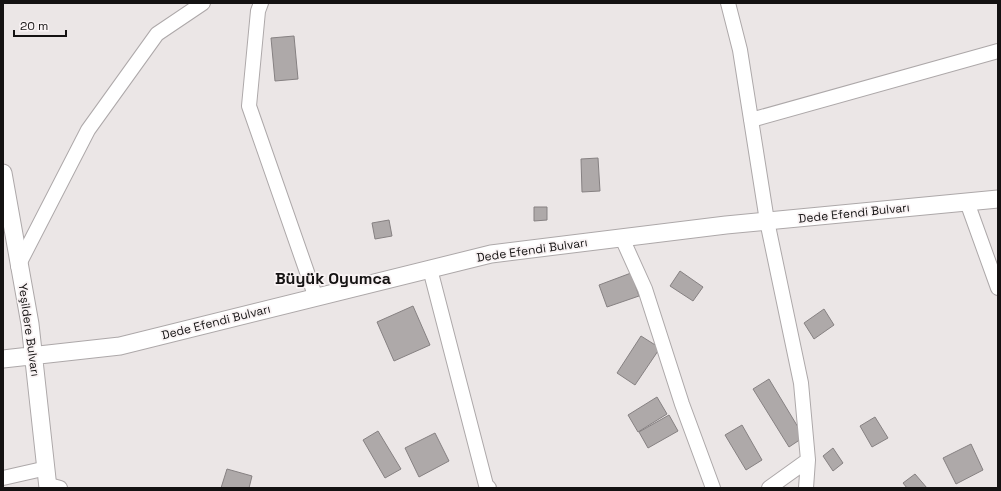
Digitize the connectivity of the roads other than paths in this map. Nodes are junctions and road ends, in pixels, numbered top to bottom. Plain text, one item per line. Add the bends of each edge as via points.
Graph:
1 (203, 3) edge
2 (261, 3) edge
3 (728, 3) edge
4 (998, 51) edge
5 (751, 120) junction
6 (3, 173) edge
7 (998, 198) edge
8 (968, 202) junction
9 (767, 221) junction
10 (622, 238) junction
11 (19, 266) junction
12 (430, 269) junction
13 (998, 288) edge
14 (316, 298) junction
15 (34, 356) junction
16 (3, 359) edge
17 (808, 460) junction
18 (47, 468) junction
19 (3, 478) edge
20 (52, 487) edge
21 (486, 487) edge
22 (713, 488) edge
23 (769, 488) edge
24 (806, 488) edge

1 - 11 street via 157,34 88,130
2 - 14 street via 258,11 249,106
3 - 5 street via 740,50
4 - 5 street
5 - 9 street
6 - 11 street, Yeşildere Bulvarı
7 - 8 street, Dede Efendi Bulvarı
8 - 9 street, Dede Efendi Bulvarı
8 - 13 street
9 - 10 street, Dede Efendi Bulvarı
9 - 17 street via 801,383
10 - 12 street, Dede Efendi Bulvarı via 491,254
10 - 22 street via 645,289 682,404
11 - 15 street, Yeşildere Bulvarı
12 - 14 street, Dede Efendi Bulvarı
12 - 21 street
14 - 15 street, Dede Efendi Bulvarı via 120,346
15 - 16 street, Dede Efendi Bulvarı
15 - 18 street, Yeşildere Bulvarı
17 - 23 street
17 - 24 street
18 - 19 street
18 - 20 street, Yeşildere Bulvarı

